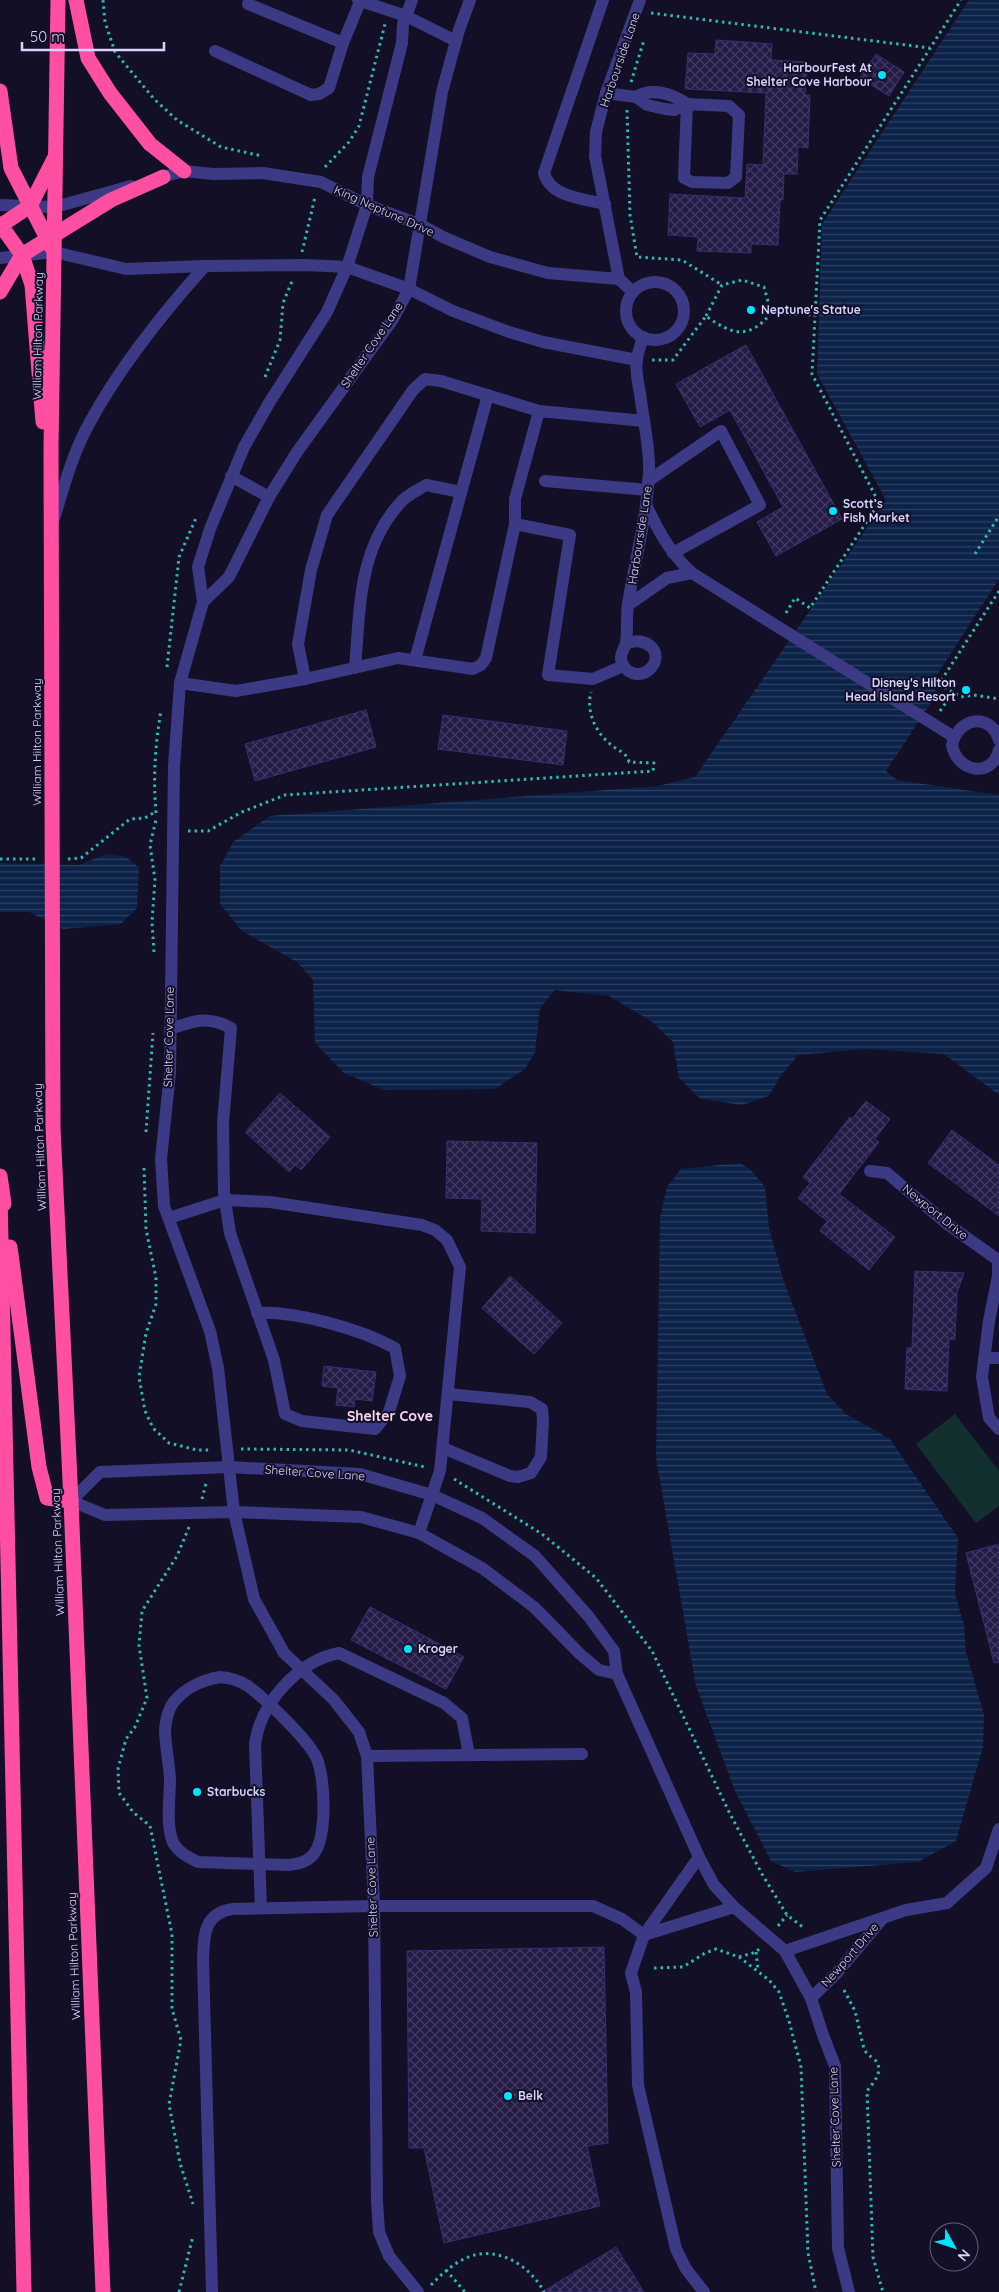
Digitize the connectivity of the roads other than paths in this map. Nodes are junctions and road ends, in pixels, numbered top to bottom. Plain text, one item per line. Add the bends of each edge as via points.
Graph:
1 (58, 0) edge
2 (76, 0) edge
3 (412, 0) edge
4 (470, 0) edge
5 (602, 0) edge
6 (359, 1) edge
7 (248, 4) dead end
8 (638, 6) edge
9 (406, 16) junction
10 (456, 40) junction
11 (343, 43) junction
12 (215, 50) dead end
13 (0, 91) edge
14 (606, 92) junction
15 (687, 104) junction
16 (55, 155) junction
17 (184, 171) junction
18 (163, 177) junction
19 (605, 204) junction
20 (0, 205) edge
21 (30, 206) junction
22 (367, 206) junction
23 (55, 207) junction
24 (0, 225) edge
25 (421, 225) junction
26 (52, 242) junction
27 (22, 256) junction
28 (0, 258) edge
29 (205, 266) junction
30 (347, 267) junction
31 (619, 278) junction
32 (409, 289) junction
33 (0, 292) edge
34 (633, 292) junction
35 (643, 337) junction
36 (637, 360) junction
37 (488, 395) junction
38 (539, 411) junction
39 (644, 421) junction
40 (231, 476) junction
41 (545, 481) dead end
42 (648, 485) junction
43 (461, 492) junction
44 (269, 496) junction
45 (646, 506) junction
46 (515, 524) junction
47 (51, 528) junction
48 (673, 553) junction
49 (692, 572) junction
50 (203, 602) junction
51 (628, 605) junction
52 (626, 644) junction
53 (415, 660) junction
54 (624, 666) junction
55 (354, 668) junction
56 (305, 679) junction
57 (180, 683) junction
58 (954, 736) junction
59 (999, 740) edge
60 (999, 750) edge
61 (170, 1029) junction
62 (870, 1171) dead end
63 (0, 1176) edge
64 (0, 1195) edge
65 (225, 1200) junction
66 (168, 1218) junction
67 (998, 1260) edge
68 (258, 1312) junction
69 (984, 1358) junction
70 (999, 1358) edge
71 (448, 1394) junction
72 (994, 1416) edge
73 (999, 1429) edge
74 (443, 1448) junction
75 (229, 1467) junction
76 (432, 1494) junction
77 (71, 1501) junction
78 (234, 1512) junction
79 (419, 1533) junction
80 (300, 1670) junction
81 (617, 1674) junction
82 (270, 1706) junction
83 (582, 1754) dead end
84 (470, 1755) junction
85 (367, 1756) junction
86 (999, 1829) edge
87 (699, 1858) junction
88 (259, 1864) junction
89 (374, 1906) junction
90 (734, 1907) junction
91 (261, 1908) junction
92 (883, 1918) junction
93 (644, 1935) junction
94 (784, 1951) junction
95 (811, 1998) junction
96 (424, 2289) edge
97 (24, 2292) edge
98 (103, 2292) edge
99 (212, 2292) edge
100 (704, 2292) edge
101 (849, 2292) edge

1 - 16 highway, William Hilton Parkway
2 - 17 highway via 92,65 150,144
3 - 9 street, Shelter Cove Lane
4 - 10 street, Shelter Cove Lane
5 - 19 street via 544,173 546,182 559,192
6 - 9 street
6 - 11 street
7 - 11 street
8 - 14 street, Harbourside Lane
9 - 10 street
9 - 22 street, Shelter Cove Lane via 368,177
10 - 25 street, Shelter Cove Lane via 435,128
11 - 12 street via 328,88 310,95
13 - 21 highway via 11,168
14 - 15 street via 631,96 647,105 665,109 674,110
14 - 19 street, Harbourside Lane via 596,132 595,156
15 - 15 street via 684,178 692,182 728,184 736,177 739,115 729,106
16 - 21 highway
16 - 23 highway, William Hilton Parkway
17 - 18 street, King Neptune Drive
17 - 22 street, King Neptune Drive via 263,173 321,182
18 - 23 street, King Neptune Drive
18 - 26 highway via 111,200
19 - 31 street, Harbourside Lane
20 - 21 street, King Neptune Drive
21 - 23 street, King Neptune Drive
21 - 24 highway
21 - 26 highway
22 - 25 street, King Neptune Drive
22 - 30 street, Shelter Cove Lane
23 - 26 highway, William Hilton Parkway
24 - 27 highway
25 - 31 street, King Neptune Drive via 490,257 548,274
25 - 32 street, Shelter Cove Lane
26 - 27 highway
26 - 29 street via 126,269
26 - 47 highway, William Hilton Parkway
27 - 28 street
27 - 33 highway
27 - 47 highway via 32,285
29 - 30 street
29 - 47 street via 170,305 118,375 89,423 72,462
30 - 32 street
30 - 40 street, Shelter Cove Lane via 327,312 269,403
31 - 34 street
32 - 36 street via 453,311 509,332 543,342
32 - 44 street, Shelter Cove Lane via 393,319
34 - 35 street via 626,312 628,322
34 - 35 street via 642,285 666,283 675,289 683,305 682,322 676,332 654,340
35 - 36 street, Harbourside Lane
36 - 39 street, Harbourside Lane
37 - 38 street
37 - 43 street
37 - 56 street via 426,379 413,390 327,515 311,570 298,644
38 - 39 street
38 - 46 street via 514,499
39 - 42 street, Harbourside Lane
40 - 44 street
40 - 50 street, Shelter Cove Lane via 198,567
41 - 42 street
42 - 45 street, Harbourside Lane
42 - 48 street via 721,431 760,505
43 - 53 street
43 - 55 street via 426,485 402,501 378,532 363,578
44 - 50 street, Shelter Cove Lane via 229,577
45 - 48 street
45 - 51 street, Harbourside Lane
46 - 53 street via 486,658 481,665 473,669
46 - 54 street via 570,535 548,675 593,679
47 - 77 highway, William Hilton Parkway via 53,1128
48 - 49 street
49 - 51 street via 667,578
49 - 58 street via 782,621 933,718
50 - 57 street, Shelter Cove Lane
51 - 52 street, Harbourside Lane
52 - 54 street, Harbourside Lane via 621,651
52 - 54 street via 643,640 655,653 649,670 641,674 632,673
53 - 55 street via 398,658
55 - 56 street
56 - 57 street via 236,691
57 - 61 street, Shelter Cove Lane via 174,766
58 - 59 street via 963,725 978,721 991,727
58 - 60 street via 952,744 958,760 971,768 987,766 994,761
61 - 65 street via 195,1021 218,1021 231,1028 223,1123
61 - 66 street, Shelter Cove Lane via 170,1073 161,1160 164,1206
62 - 67 street, Newport Drive via 887,1173 946,1223
63 - 77 highway via 39,1468 47,1498
64 - 97 highway
65 - 66 street
65 - 68 street via 230,1233
65 - 71 street via 270,1202 422,1225 447,1240 460,1267
66 - 75 street, Shelter Cove Lane via 210,1331 218,1368
67 - 69 street, Newport Drive
68 - 68 street via 274,1360 285,1414 302,1421 375,1429 389,1412 400,1376 395,1348 379,1339 300,1316
69 - 70 street
69 - 72 street, Newport Drive via 982,1377
71 - 74 street
71 - 74 street via 539,1405 544,1420 541,1457 531,1473 518,1477
72 - 73 street, Newport Drive
74 - 76 street
75 - 76 street, Shelter Cove Lane via 360,1474
75 - 77 street, Shelter Cove Lane via 100,1472
75 - 78 street, Shelter Cove Lane
76 - 79 street
76 - 81 street, Shelter Cove Lane via 482,1518 535,1556 589,1617 614,1651
77 - 78 street via 105,1515
77 - 98 highway, William Hilton Parkway
78 - 79 street via 361,1517
78 - 80 street, Shelter Cove Lane via 254,1599 284,1653
79 - 81 street via 482,1568 534,1607 599,1670
80 - 82 street
80 - 84 street via 322,1656 339,1652 444,1703 462,1718
80 - 85 street, Shelter Cove Lane via 334,1700 359,1732
81 - 87 street, Shelter Cove Lane
82 - 88 street via 257,1732 255,1745
82 - 88 street via 308,1744 316,1757 322,1775 322,1827 320,1844 306,1861 288,1865
82 - 88 street via 248,1686 233,1678 209,1679 186,1691 173,1703 165,1730 174,1843 190,1859 198,1862
83 - 84 street
84 - 85 street
85 - 89 street, Shelter Cove Lane
86 - 92 street, Newport Drive via 986,1868 947,1903 906,1910
87 - 90 street, Shelter Cove Lane via 714,1885
87 - 93 street
88 - 91 street
89 - 91 street
89 - 93 street via 593,1906 622,1919
89 - 96 street, Shelter Cove Lane via 376,2201 379,2232 388,2256
90 - 93 street
90 - 94 street, Shelter Cove Lane
91 - 99 street via 223,1910 211,1918 204,1943
92 - 94 street
92 - 95 street, Newport Drive via 836,1974
93 - 100 street via 631,1973 636,1992 638,2085 676,2249 686,2269
94 - 95 street, Shelter Cove Lane
95 - 101 street, Shelter Cove Lane via 835,2066 838,2248

